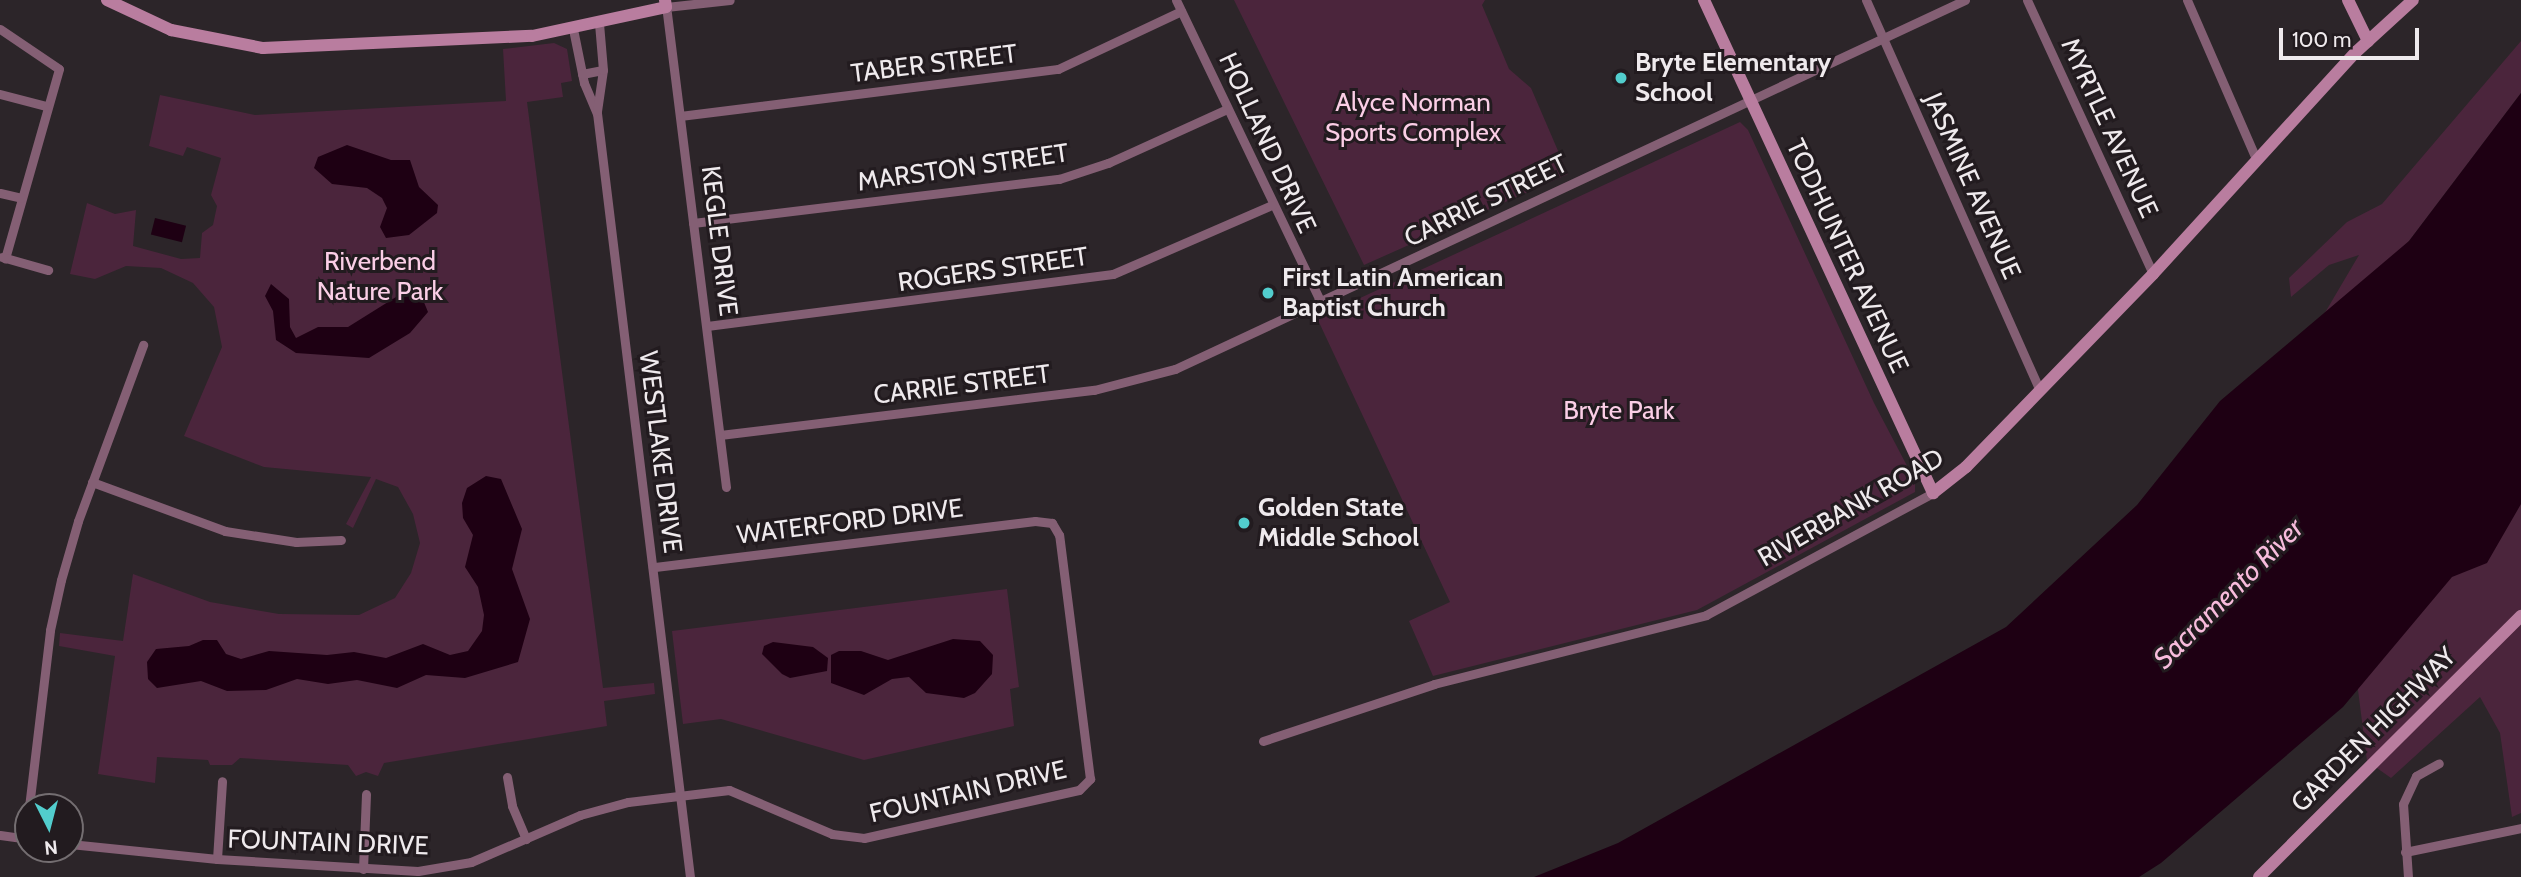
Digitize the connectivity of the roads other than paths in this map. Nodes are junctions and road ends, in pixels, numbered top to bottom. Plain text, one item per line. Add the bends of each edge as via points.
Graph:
1 (107, 0) edge
2 (730, 0) edge
3 (1176, 0) edge
4 (1704, 0) edge
5 (1866, 0) edge
6 (1965, 0) edge
7 (2027, 0) edge
8 (2187, 0) edge
9 (2348, 0) edge
10 (2413, 0) edge
11 (666, 4) edge
12 (1181, 11) junction
13 (599, 23) junction
14 (0, 29) edge
15 (573, 29) junction
16 (1884, 39) junction
17 (2368, 41) junction
18 (603, 71) junction
19 (582, 74) junction
20 (0, 94) edge
21 (1748, 100) junction
22 (46, 106) junction
23 (1227, 109) junction
24 (597, 113) junction
25 (680, 116) junction
26 (2256, 159) junction
27 (0, 193) edge
28 (22, 198) junction
29 (1272, 205) junction
30 (693, 223) junction
31 (3, 258) edge
32 (48, 270) dead end
33 (2153, 274) junction
34 (1321, 303) junction
35 (707, 326) junction
36 (143, 345) dead end
37 (2039, 389) junction
38 (720, 435) junction
39 (92, 482) junction
40 (726, 487) dead end
41 (1933, 493) junction
42 (1052, 523) joint
43 (341, 540) dead end
44 (653, 567) junction
45 (2521, 616) edge
46 (1262, 741) dead end
47 (2439, 763) dead end
48 (507, 777) dead end
49 (222, 781) dead end
50 (31, 793) edge
51 (366, 794) dead end
52 (681, 796) junction
53 (2521, 828) edge
54 (526, 839) junction
55 (84, 845) edge
56 (2405, 852) junction
57 (217, 859) junction
58 (363, 869) junction
59 (691, 877) edge
60 (2259, 877) edge
61 (2408, 877) edge

1 - 15 street via 171,30 262,48 532,36
2 - 11 street
3 - 12 street, HOLLAND DRIVE
4 - 21 street, TODHUNTER AVENUE
5 - 16 street, JASMINE AVENUE
6 - 16 street, CARRIE STREET
7 - 33 street, MYRTLE AVENUE
8 - 26 street
9 - 17 street
10 - 17 street, RIVERBANK ROAD
11 - 13 street
11 - 25 street, KEGLE DRIVE
12 - 23 street, HOLLAND DRIVE
12 - 25 street, TABER STREET via 1058,69
13 - 15 street
13 - 18 street, WESTLAKE DRIVE
14 - 22 street via 59,69
15 - 19 street, WESTLAKE DRIVE
16 - 21 street, CARRIE STREET
16 - 37 street, JASMINE AVENUE
17 - 26 street, RIVERBANK ROAD
18 - 19 street
18 - 24 street, WESTLAKE DRIVE
19 - 24 street, WESTLAKE DRIVE
20 - 22 street
21 - 34 street, CARRIE STREET
21 - 41 street, TODHUNTER AVENUE
22 - 28 street
23 - 29 street, HOLLAND DRIVE
23 - 30 street, MARSTON STREET via 1108,163 1059,179
24 - 44 street, WESTLAKE DRIVE
25 - 30 street, KEGLE DRIVE
26 - 33 street, RIVERBANK ROAD
27 - 28 street
28 - 31 street
29 - 34 street, HOLLAND DRIVE
29 - 35 street, ROGERS STREET via 1113,274
30 - 35 street, KEGLE DRIVE
31 - 32 street
33 - 37 street, RIVERBANK ROAD
34 - 38 street, CARRIE STREET via 1175,369 1115,386
35 - 38 street, KEGLE DRIVE
36 - 39 street
37 - 41 street, RIVERBANK ROAD via 1966,467
38 - 40 street, KEGLE DRIVE
39 - 43 street via 225,531 296,542
39 - 50 street via 50,630
41 - 46 street, RIVERBANK ROAD via 1706,615 1434,684
42 - 44 street, WATERFORD DRIVE via 1035,521
42 - 52 street, FOUNTAIN DRIVE via 1059,535 1090,779 1079,790 864,838 832,834 729,790
44 - 52 street, WESTLAKE DRIVE
45 - 60 street, GARDEN HIGHWAY
47 - 56 street via 2424,769 2406,793 2400,816
48 - 54 street via 512,806
49 - 57 street
51 - 58 street
52 - 54 street, FOUNTAIN DRIVE via 608,806
52 - 59 street, WESTLAKE DRIVE
53 - 56 street
54 - 58 street, FOUNTAIN DRIVE via 447,868
55 - 57 street, FOUNTAIN DRIVE
56 - 61 street
57 - 58 street, FOUNTAIN DRIVE

